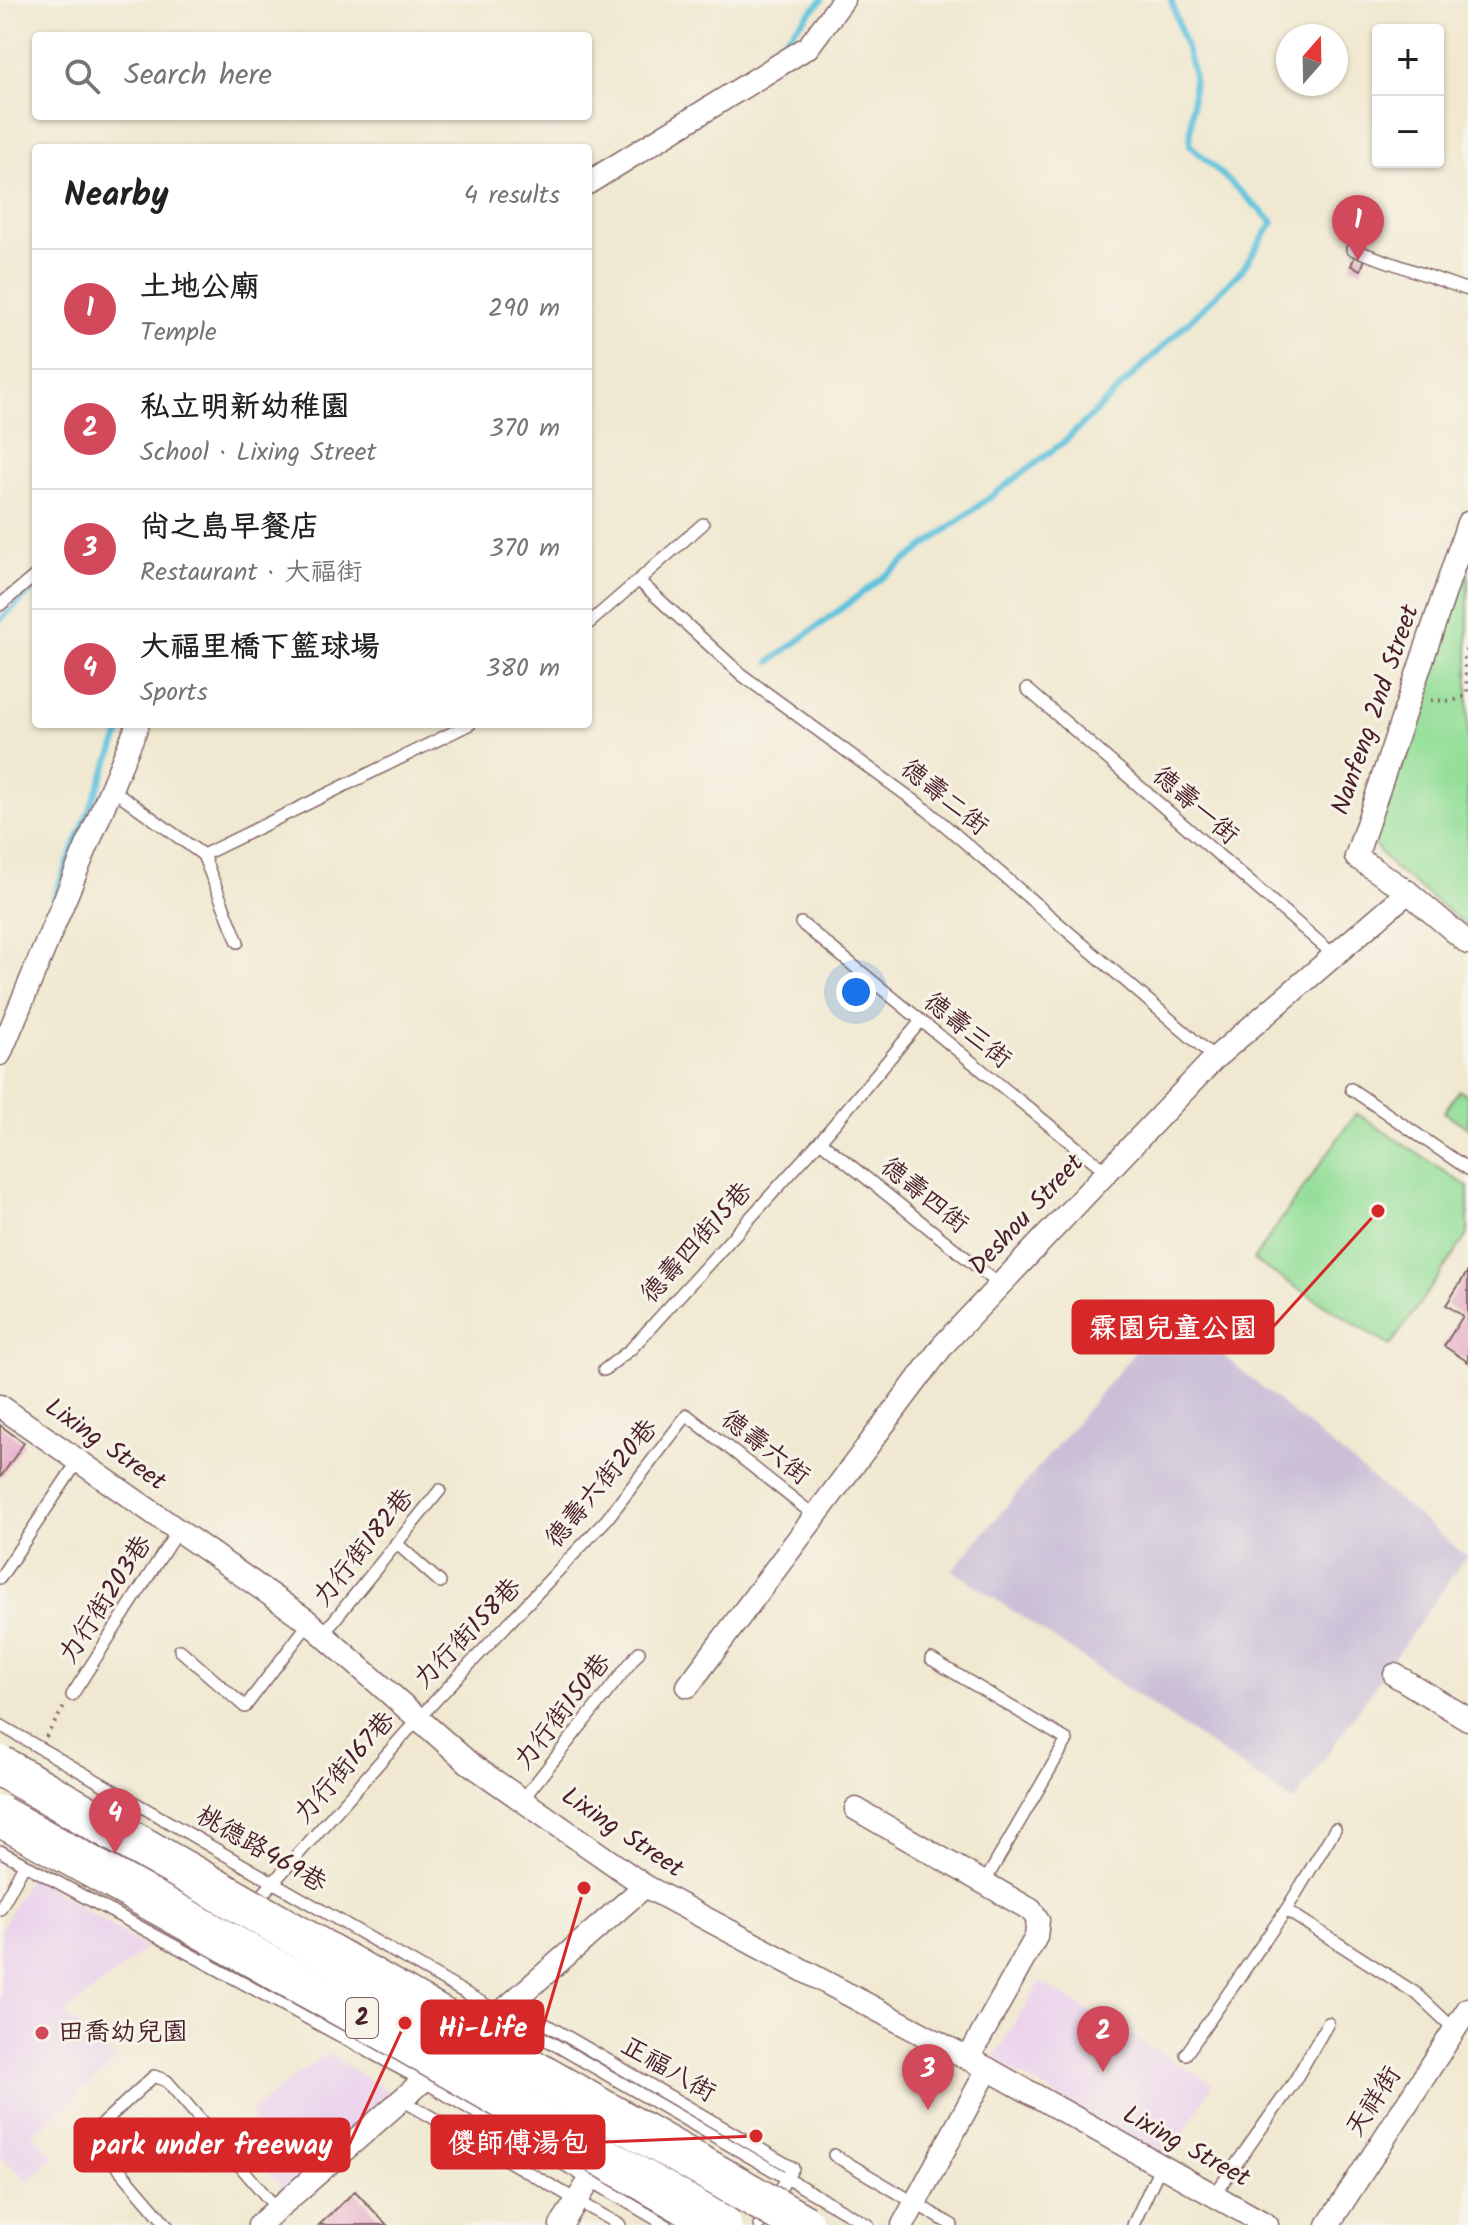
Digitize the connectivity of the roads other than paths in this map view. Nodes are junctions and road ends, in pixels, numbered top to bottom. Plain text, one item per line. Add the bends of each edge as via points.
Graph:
1 (843, 0) edge
2 (592, 181) edge
3 (1352, 249) dead end
4 (1468, 290) edge
5 (1468, 523) edge
6 (703, 524) dead end
7 (32, 578) edge
8 (639, 581) junction
9 (0, 605) edge
10 (592, 621) edge
11 (1027, 689) dead end
12 (136, 728) edge
13 (462, 728) edge
14 (112, 789) junction
15 (203, 855) junction
16 (1408, 892) junction
17 (801, 923) dead end
18 (238, 942) dead end
19 (1468, 943) edge
20 (1334, 955) junction
21 (921, 1021) junction
22 (0, 1054) edge
23 (1215, 1058) junction
24 (1351, 1089) dead end
25 (820, 1141) junction
26 (1468, 1169) edge
27 (1107, 1172) junction
28 (1000, 1285) junction
29 (604, 1370) dead end
30 (0, 1406) edge
31 (687, 1415) joint
32 (78, 1461) junction
33 (440, 1490) dead end
34 (815, 1516) junction
35 (178, 1530) junction
36 (396, 1543) junction
37 (0, 1578) edge
38 (550, 1579) joint
39 (440, 1582) dead end
40 (316, 1628) junction
41 (180, 1650) dead end
42 (639, 1652) dead end
43 (931, 1659) dead end
44 (1395, 1675) dead end
45 (688, 1686) dead end
46 (72, 1695) road end
47 (418, 1719) junction
48 (1468, 1719) edge
49 (0, 1725) edge
50 (0, 1766) edge
51 (523, 1799) junction
52 (856, 1809) dead end
53 (0, 1816) edge
54 (1335, 1829) dead end
55 (0, 1851) edge
56 (24, 1865) junction
57 (272, 1882) junction
58 (984, 1883) junction
59 (645, 1886) junction
60 (0, 1909) edge
61 (1286, 1910) junction
62 (243, 1917) dead end
63 (233, 1928) dead end
64 (204, 1962) junction
65 (505, 2009) junction
66 (1468, 2009) edge
67 (1328, 2023) dead end
68 (1454, 2029) junction
69 (1186, 2054) dead end
70 (978, 2064) junction
71 (423, 2081) junction
72 (402, 2100) junction
73 (834, 2155) dead end
74 (1161, 2165) junction
75 (787, 2179) junction
76 (590, 2180) junction
77 (1215, 2194) junction
78 (577, 2200) junction
79 (914, 2204) junction
80 (277, 2209) junction
81 (167, 2225) edge
82 (259, 2225) edge
83 (561, 2225) edge
84 (620, 2225) edge
85 (666, 2225) edge
86 (721, 2225) edge
87 (759, 2225) edge
88 (804, 2225) edge
89 (868, 2225) edge
90 (903, 2225) edge
91 (952, 2225) edge
92 (1133, 2225) edge
93 (1267, 2225) edge
94 (1328, 2225) edge

1 - 2 street via 808,47
3 - 4 lane
5 - 16 street, Nanfeng 2nd Street via 1356,857
6 - 8 lane
7 - 9 lane
8 - 10 lane
8 - 23 lane, 德壽二街 via 742,675 927,810
11 - 20 lane, 德壽一街
12 - 14 street
13 - 15 lane
14 - 15 lane
14 - 22 street
15 - 18 lane
16 - 19 street
16 - 20 street, Deshou Street
17 - 21 lane, 德壽三街
20 - 23 street, Deshou Street
21 - 25 lane, 德壽四街15巷
21 - 27 lane, 德壽三街
23 - 27 street, Deshou Street
24 - 26 lane
25 - 28 lane, 德壽四街
25 - 29 lane, 德壽四街15巷 via 631,1349
27 - 28 street, Deshou Street
28 - 34 street, Deshou Street via 944,1344
30 - 32 street, Lixing Street
31 - 34 lane, 德壽六街
31 - 38 lane, 德壽六街20巷 via 607,1519
32 - 35 street, Lixing Street
32 - 37 lane
33 - 36 lane, 力行街182巷
34 - 45 street, Deshou Street
35 - 40 street, Lixing Street
35 - 46 lane, 力行街203巷
36 - 39 lane
36 - 40 lane, 力行街182巷
38 - 47 lane, 力行街158巷
40 - 41 lane, 力行街182巷 via 245,1707
40 - 47 street, Lixing Street
42 - 51 lane, 力行街150巷
43 - 58 lane via 1067,1740
44 - 48 street
47 - 51 street, Lixing Street via 469,1763
47 - 57 lane, 力行街167巷
49 - 57 lane, 桃德路469巷
50 - 88 highway, 2, bridge
51 - 59 street, Lixing Street
52 - 58 street
53 - 86 highway, 2, bridge
54 - 61 lane
55 - 56 lane
56 - 60 lane
56 - 64 lane
57 - 62 lane, 力行街167巷
57 - 65 lane, 桃德路469巷
58 - 70 street via 1031,1910 1038,1920 1036,1937
59 - 65 street
59 - 70 street, Lixing Street
61 - 68 lane via 1417,1994
61 - 69 lane
63 - 64 lane
64 - 71 lane
65 - 71 street
65 - 75 lane, 正福八街 via 793,2168
66 - 68 street, 天祥街
67 - 77 lane via 1294,2082
68 - 94 street, 天祥街
70 - 74 street, Lixing Street
70 - 79 street
71 - 72 street
71 - 76 lane
72 - 78 lane
72 - 80 street
73 - 79 lane
74 - 77 street, Lixing Street
74 - 92 lane
75 - 87 lane
75 - 89 lane
76 - 78 street
76 - 85 lane
77 - 93 street, Lixing Street
78 - 83 street
78 - 84 lane
79 - 90 street
79 - 91 lane
80 - 81 lane via 167,2081 154,2076 90,2135
80 - 82 street

